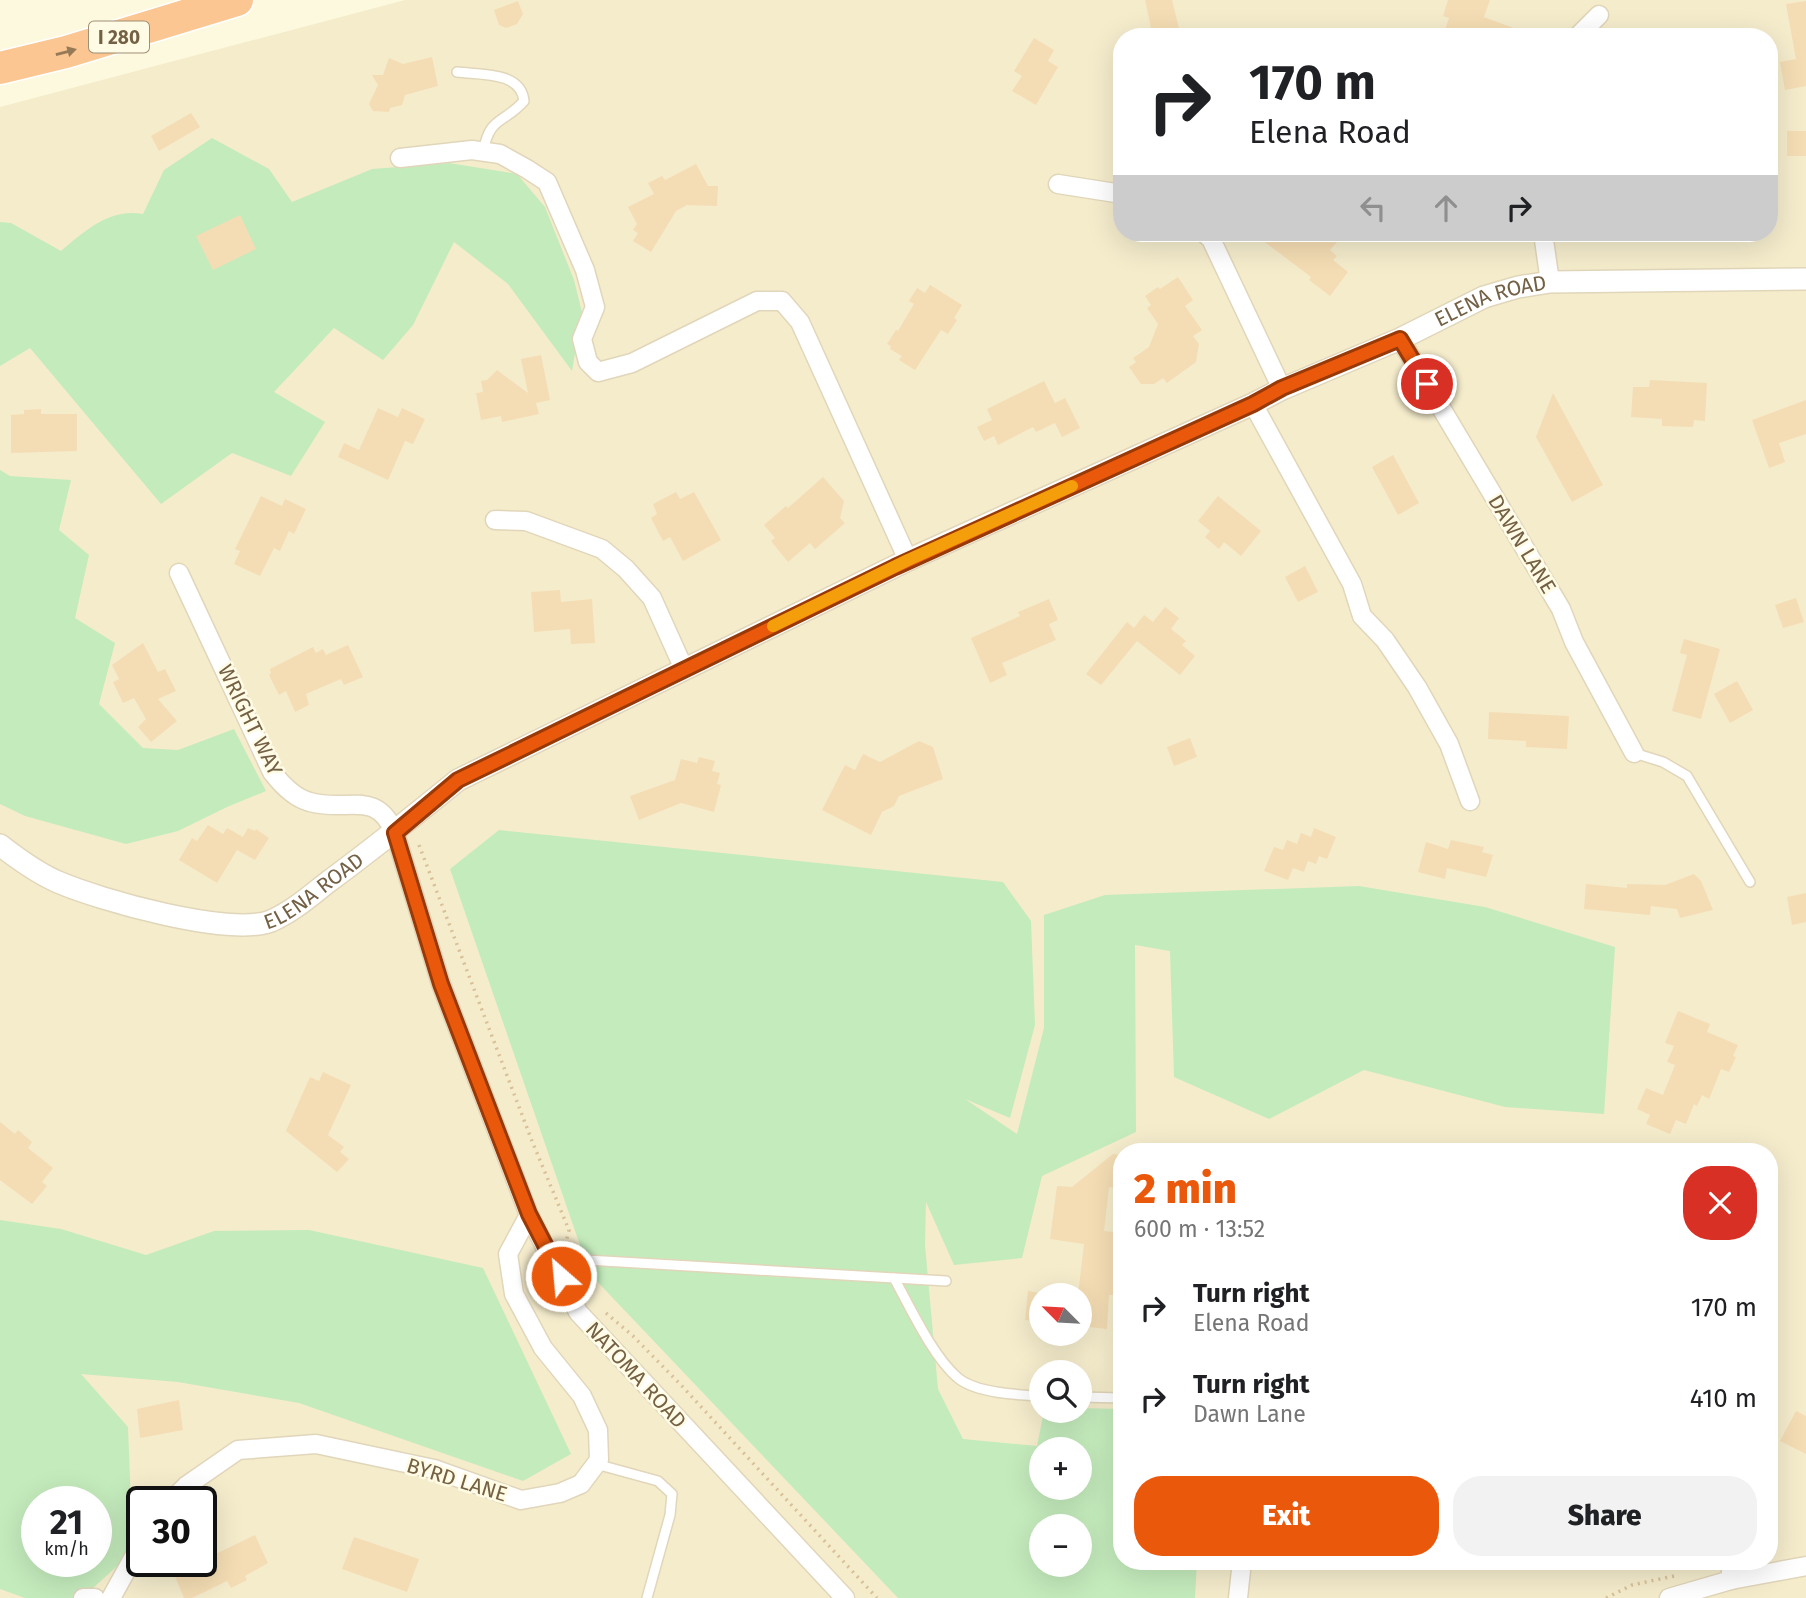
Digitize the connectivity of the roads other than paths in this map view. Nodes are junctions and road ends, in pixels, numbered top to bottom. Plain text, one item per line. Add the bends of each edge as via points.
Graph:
1 (237, 0) edge
2 (1599, 15) dead end
3 (1586, 28) edge
4 (0, 68) edge
5 (457, 72) dead end
6 (483, 152) junction
7 (400, 158) dead end
8 (1058, 184) dead end
9 (1113, 193) edge
10 (1212, 242) edge
11 (1544, 242) edge
12 (1806, 279) edge
13 (1550, 282) junction
14 (1400, 339) junction
15 (1282, 388) junction
16 (1253, 404) junction
17 (495, 520) dead end
18 (908, 560) junction
19 (179, 573) dead end
20 (684, 669) junction
21 (1634, 754) joint
22 (1470, 801) dead end
23 (395, 833) junction
24 (0, 845) edge
25 (1750, 881) dead end
26 (529, 1214) junction
27 (557, 1259) junction
28 (894, 1278) junction
29 (946, 1281) dead end
30 (1029, 1395) edge
31 (1092, 1397) edge
32 (1113, 1398) edge
33 (596, 1464) junction
34 (186, 1486) edge
35 (1806, 1566) edge
36 (1241, 1570) edge
37 (1731, 1570) edge
38 (126, 1571) edge
39 (1731, 1580) junction
40 (83, 1598) edge
41 (95, 1598) edge
42 (111, 1598) edge
43 (647, 1598) edge
44 (845, 1598) edge
45 (1238, 1598) edge
46 (1669, 1598) edge

4 -> 1 highway, I 280
2 - 3 street
5 - 6 lane via 505,77 524,92 518,108 487,132
6 - 7 street
6 - 18 street via 500,154 547,182 595,307 582,339 588,362 598,372 632,363 757,301 782,301 800,323
8 - 9 street
10 - 15 street
11 - 13 street
12 - 13 street, ELENA ROAD
13 - 14 street, ELENA ROAD via 1484,297
14 - 15 street, ELENA ROAD
14 - 21 street, DAWN LANE via 1561,609
15 - 16 street, ELENA ROAD
16 - 18 street, ELENA ROAD
16 - 22 street via 1352,584 1362,616 1417,687 1449,744
17 - 20 street via 526,521 602,549 652,598
18 - 20 street, ELENA ROAD
19 - 23 street, WRIGHT WAY via 272,772 285,789 307,802 379,808
20 - 23 street, ELENA ROAD via 458,780
21 - 25 lane via 1663,762 1687,776
23 - 24 street, ELENA ROAD via 292,909 252,925 225,925 106,899 57,882
23 - 26 street, NATOMA ROAD via 441,984
26 - 27 street, NATOMA ROAD
26 - 33 street via 508,1254 514,1294 543,1348 582,1396 598,1430 600,1460
27 - 28 lane
27 - 44 street, NATOMA ROAD via 578,1312
28 - 29 lane
28 - 30 lane via 930,1344 958,1379 978,1388
31 - 32 lane
33 - 34 street, BYRD LANE via 581,1484 521,1500 434,1469 316,1444 238,1450
33 - 43 lane via 658,1481 672,1494
35 - 39 street
36 - 45 street
37 - 39 street
38 - 42 street
39 - 46 street
40 - 41 street

